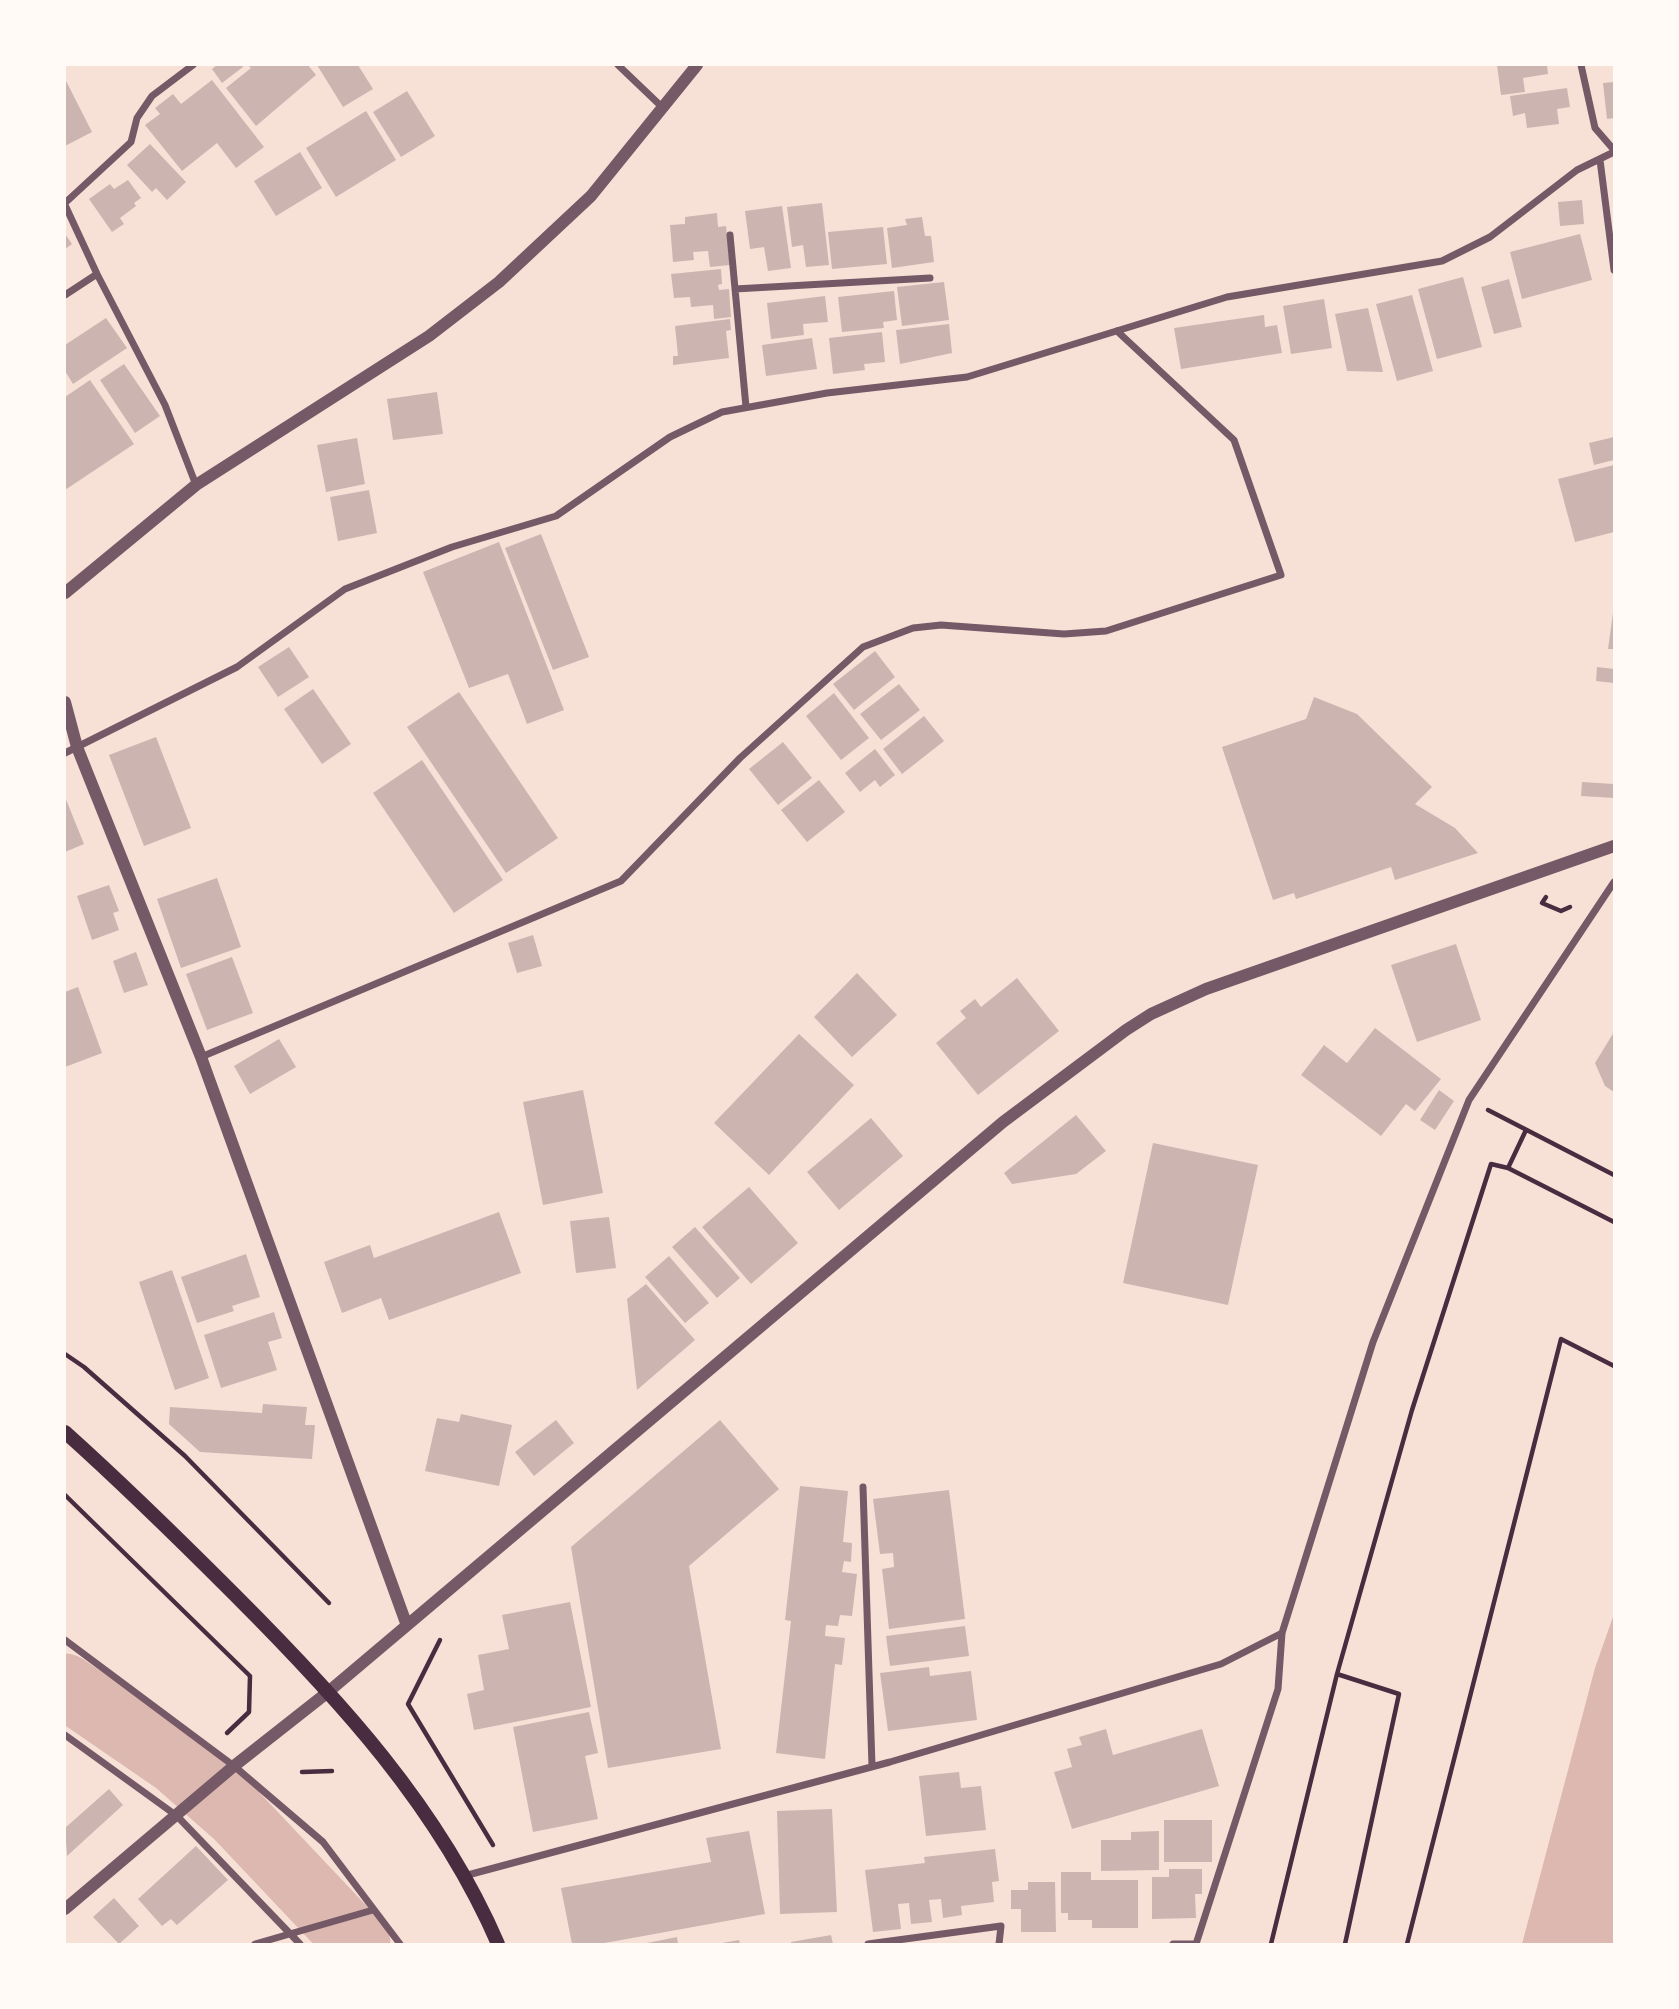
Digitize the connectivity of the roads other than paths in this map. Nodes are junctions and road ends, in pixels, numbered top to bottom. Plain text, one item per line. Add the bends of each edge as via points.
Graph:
1 (193, 65) edge
2 (618, 65) edge
3 (697, 65) edge
4 (1581, 65) edge
5 (662, 107) junction
6 (1614, 151) edge
7 (1600, 160) junction
8 (65, 204) edge
9 (730, 235) dead end
10 (1614, 270) edge
11 (97, 274) junction
12 (930, 278) dead end
13 (735, 289) junction
14 (65, 295) edge
15 (1117, 331) junction
16 (746, 407) junction
17 (196, 485) junction
18 (65, 593) edge
19 (65, 702) edge
20 (77, 747) junction
21 (65, 753) edge
22 (1614, 846) edge
23 (1614, 882) edge
24 (201, 1058) junction
25 (65, 1432) edge
26 (863, 1487) dead end
27 (406, 1623) junction
28 (1282, 1633) junction
29 (65, 1640) edge
30 (328, 1692) junction
31 (65, 1735) edge
32 (872, 1766) junction
33 (229, 1770) junction
34 (177, 1816) junction
35 (464, 1876) junction
36 (65, 1909) edge
37 (373, 1910) junction
38 (292, 1935) junction
39 (255, 1944) edge
40 (300, 1944) edge
41 (400, 1944) edge
42 (498, 1944) edge
43 (868, 1944) edge
44 (999, 1944) edge
45 (1174, 1944) edge
46 (1196, 1944) edge

1 - 8 street via 152,96 136,118 131,142
2 - 5 street
3 - 5 street
4 - 6 street via 1595,128
5 - 17 street via 591,196 499,282 429,336
6 - 7 street
7 - 10 street
7 - 15 street via 1577,170 1490,237 1442,261 1227,297
8 - 11 street
9 - 13 street
11 - 14 street
11 - 17 street via 165,405
12 - 13 street
13 - 16 street
15 - 16 street via 967,377
15 - 24 street via 1234,440 1281,575 1106,631 1064,634 941,625 887,635 863,647 740,758 621,881
16 - 20 street via 722,412 670,437 556,516 452,547 345,589 237,667
17 - 18 street
19 - 20 street
20 - 21 street
20 - 24 street
22 - 27 street via 1206,989 1126,1030 1003,1122
23 - 28 street via 1469,1100 1373,1342
24 - 27 street
25 - 30 main road via 146,1506
26 - 32 street
27 - 30 street
28 - 32 street via 1221,1664
28 - 46 street via 1278,1689
29 - 33 street via 210,1748
30 - 33 street
30 - 35 main road via 396,1771
31 - 34 street
32 - 35 street
33 - 34 street
33 - 37 street via 323,1842
34 - 36 street
34 - 38 street
35 - 42 main road
37 - 38 street
37 - 41 street
38 - 39 street
38 - 40 street
43 - 44 street via 1001,1926
45 - 46 street

